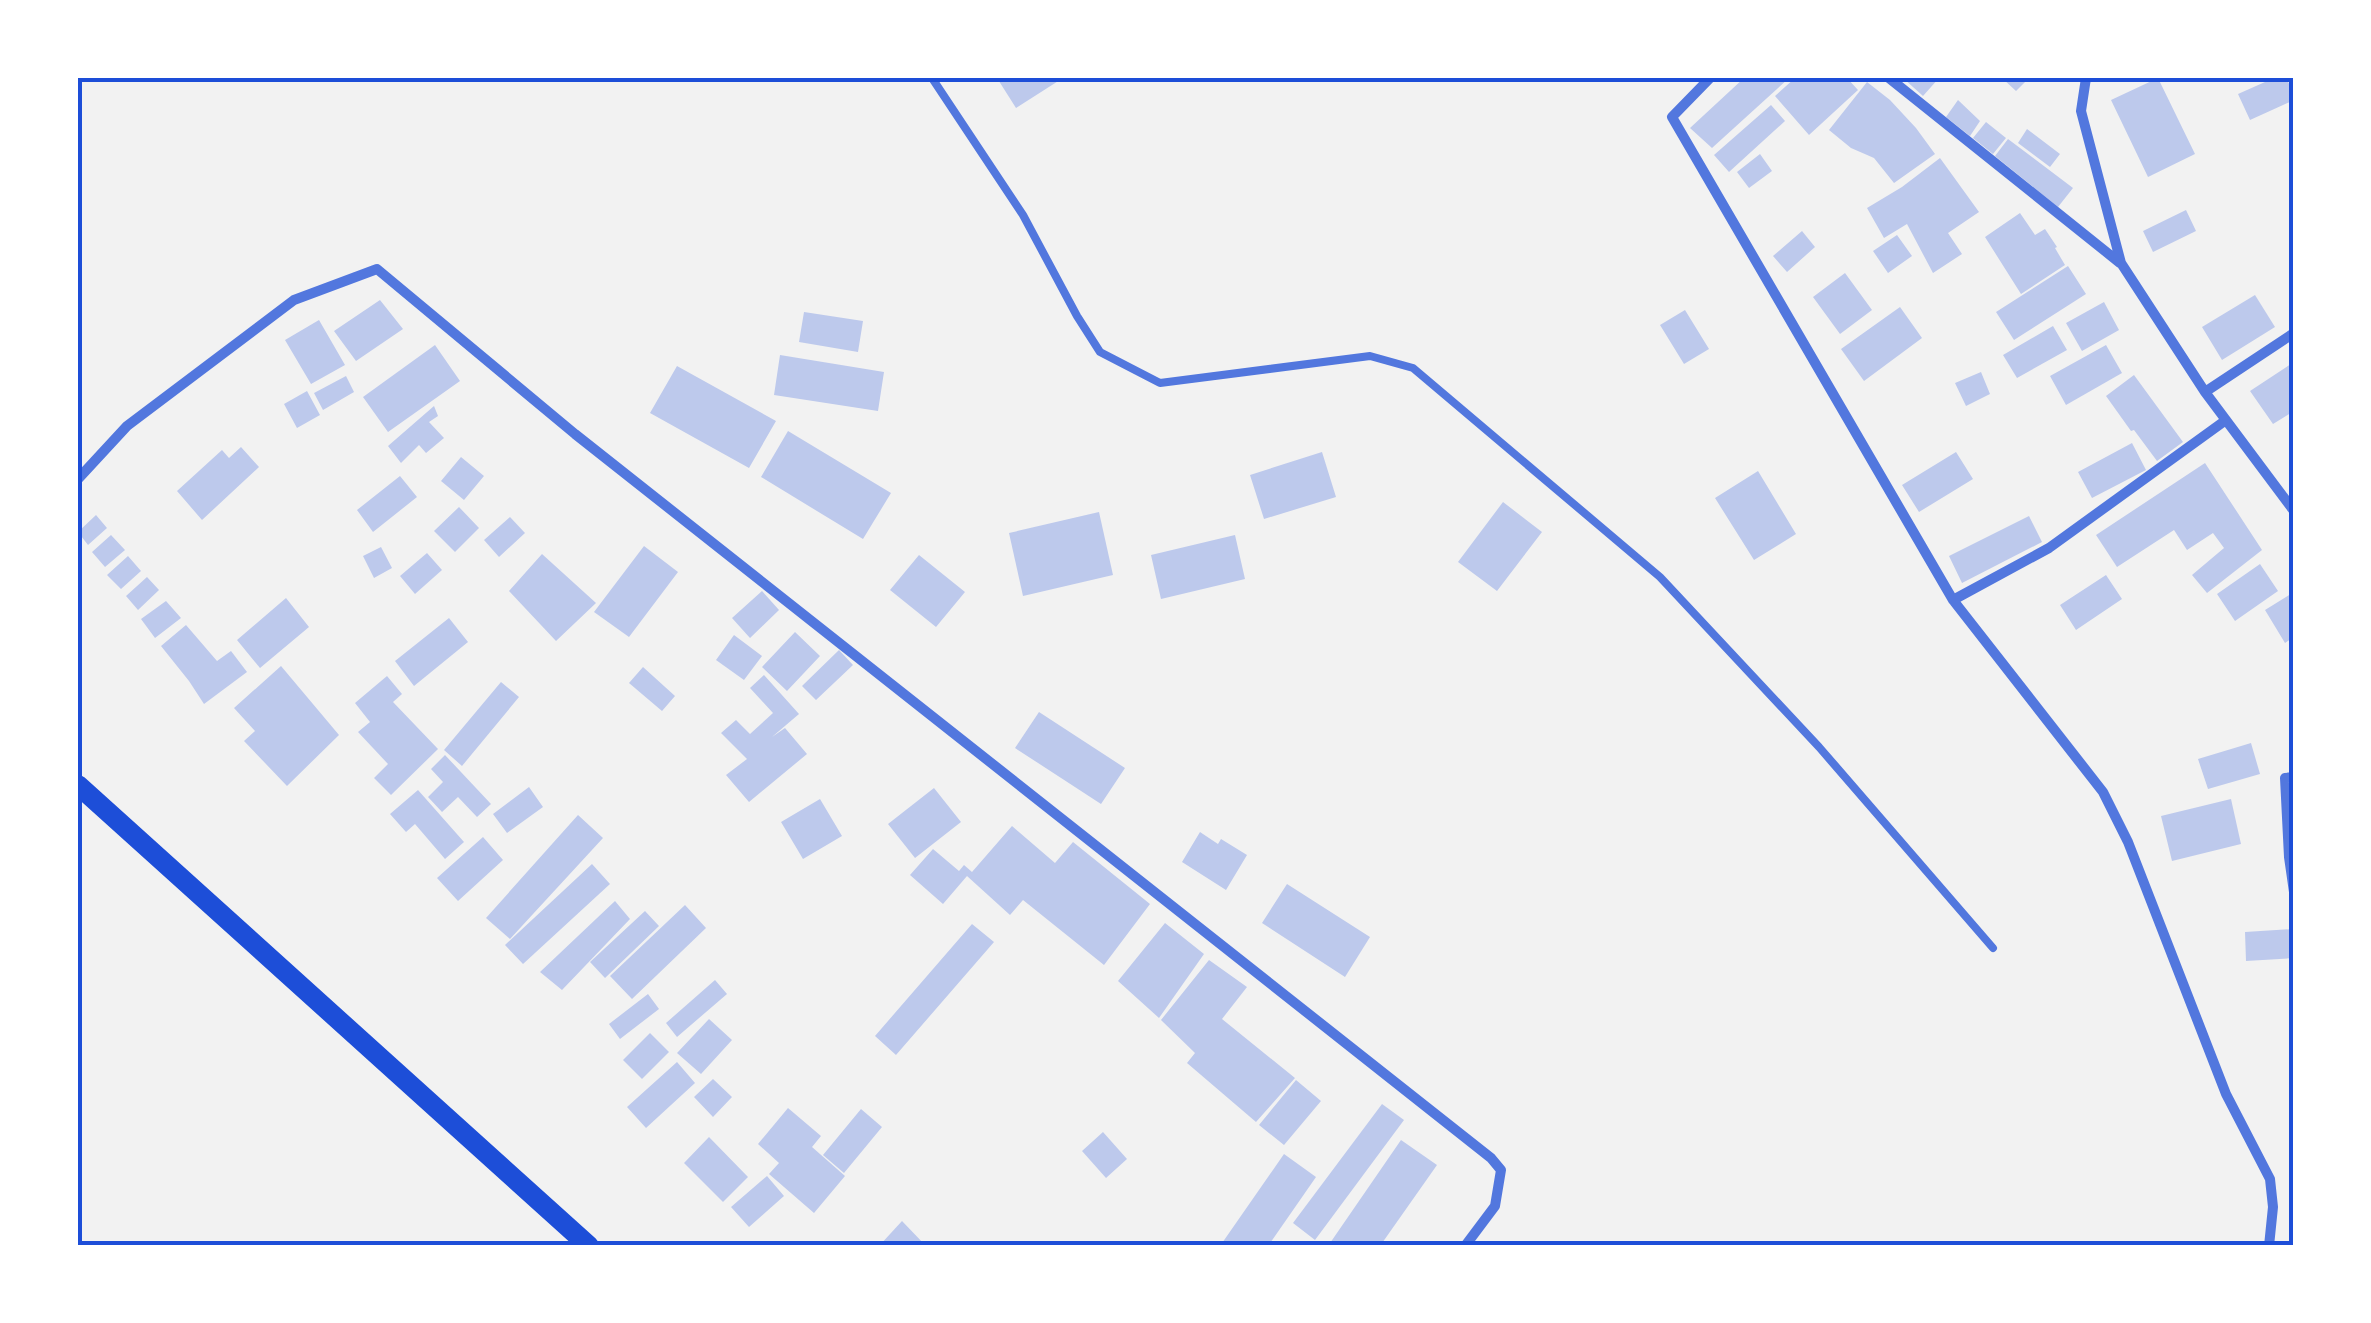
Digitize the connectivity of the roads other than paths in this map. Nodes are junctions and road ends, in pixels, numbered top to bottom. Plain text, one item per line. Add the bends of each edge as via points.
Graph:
1 (932, 78) edge
2 (1710, 78) edge
3 (1889, 78) edge
4 (2086, 78) edge
5 (2121, 263) junction
6 (2294, 333) edge
7 (2205, 392) junction
8 (2226, 420) junction
9 (78, 478) edge
10 (2294, 511) edge
11 (1953, 600) junction
12 (2294, 777) edge
13 (78, 785) edge
14 (2294, 892) edge
15 (1993, 948) dead end
16 (589, 1246) edge
17 (1464, 1246) edge
18 (2269, 1246) edge

1 - 15 lane via 1023,215 1100,352 1160,383 1370,356 1413,368 1660,576
2 - 11 street via 1672,117
3 - 5 street
4 - 5 street via 2080,111
5 - 7 street
6 - 7 street
7 - 8 street
8 - 10 street
8 - 11 street via 2049,548
9 - 17 street via 127,426 294,300 377,270 1490,1158 1501,1170 1495,1206
11 - 18 street via 2103,792 2128,842 2226,1094 2270,1179
12 - 14 street via 2285,778
13 - 16 main road

